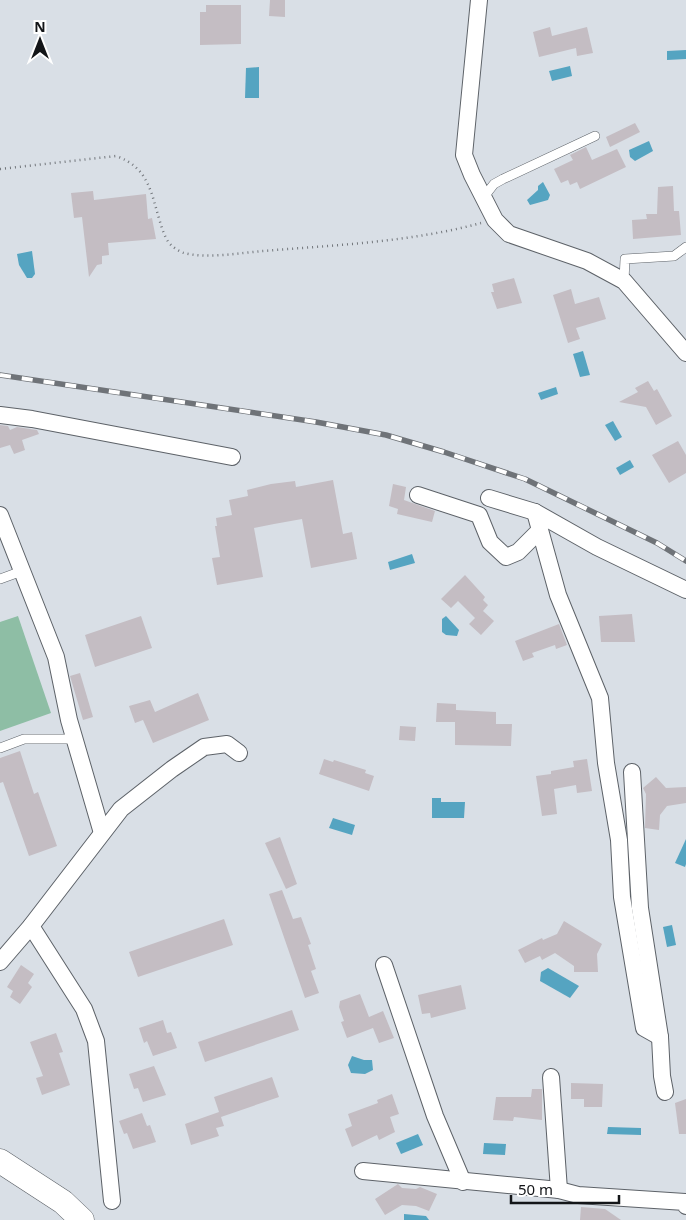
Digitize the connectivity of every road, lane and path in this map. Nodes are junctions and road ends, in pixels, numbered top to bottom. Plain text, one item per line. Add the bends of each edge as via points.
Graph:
1 (479, 0) edge
2 (595, 136) dead end
3 (0, 169) edge
4 (483, 198) junction
5 (495, 220) junction
6 (686, 247) edge
7 (624, 281) junction
8 (686, 353) edge
9 (0, 415) edge
10 (232, 458) dead end
11 (418, 495) dead end
12 (489, 498) dead end
13 (535, 512) junction
14 (0, 514) edge
15 (540, 530) junction
16 (22, 571) junction
17 (0, 579) edge
18 (686, 590) edge
19 (75, 740) junction
20 (0, 748) edge
21 (239, 753) dead end
22 (632, 772) dead end
23 (102, 833) junction
24 (31, 926) junction
25 (0, 962) edge
26 (384, 965) dead end
27 (660, 1037) junction
28 (551, 1077) dead end
29 (665, 1092) dead end
30 (0, 1161) edge
31 (363, 1171) dead end
32 (463, 1182) junction
33 (559, 1190) junction
34 (112, 1201) dead end
35 (686, 1206) edge
36 (82, 1220) edge

1 - 4 street via 464,155
2 - 4 lane via 503,179 494,184
3 - 5 path via 116,156 131,162 139,168 147,183 170,245 182,253 220,254 388,240 451,231
4 - 5 street
5 - 7 street via 508,234 587,261
6 - 7 lane via 674,256 625,259
7 - 8 street
9 - 10 street
11 - 15 street via 479,515 490,542 506,557 518,552
12 - 13 street
13 - 15 street
13 - 18 street via 598,548
14 - 16 street
15 - 27 street via 558,595 600,698 606,763 619,840 622,897 644,1028
16 - 17 lane
16 - 19 street via 56,657
19 - 20 lane via 24,739
19 - 23 street
21 - 23 street via 227,744 204,747 121,809
22 - 27 street via 640,908
23 - 24 street
24 - 25 street
24 - 34 street via 84,1009 96,1040
26 - 32 street via 435,1116
27 - 29 street
28 - 33 street
30 - 36 street via 63,1202
31 - 32 street
32 - 33 street
33 - 35 street via 685,1202

